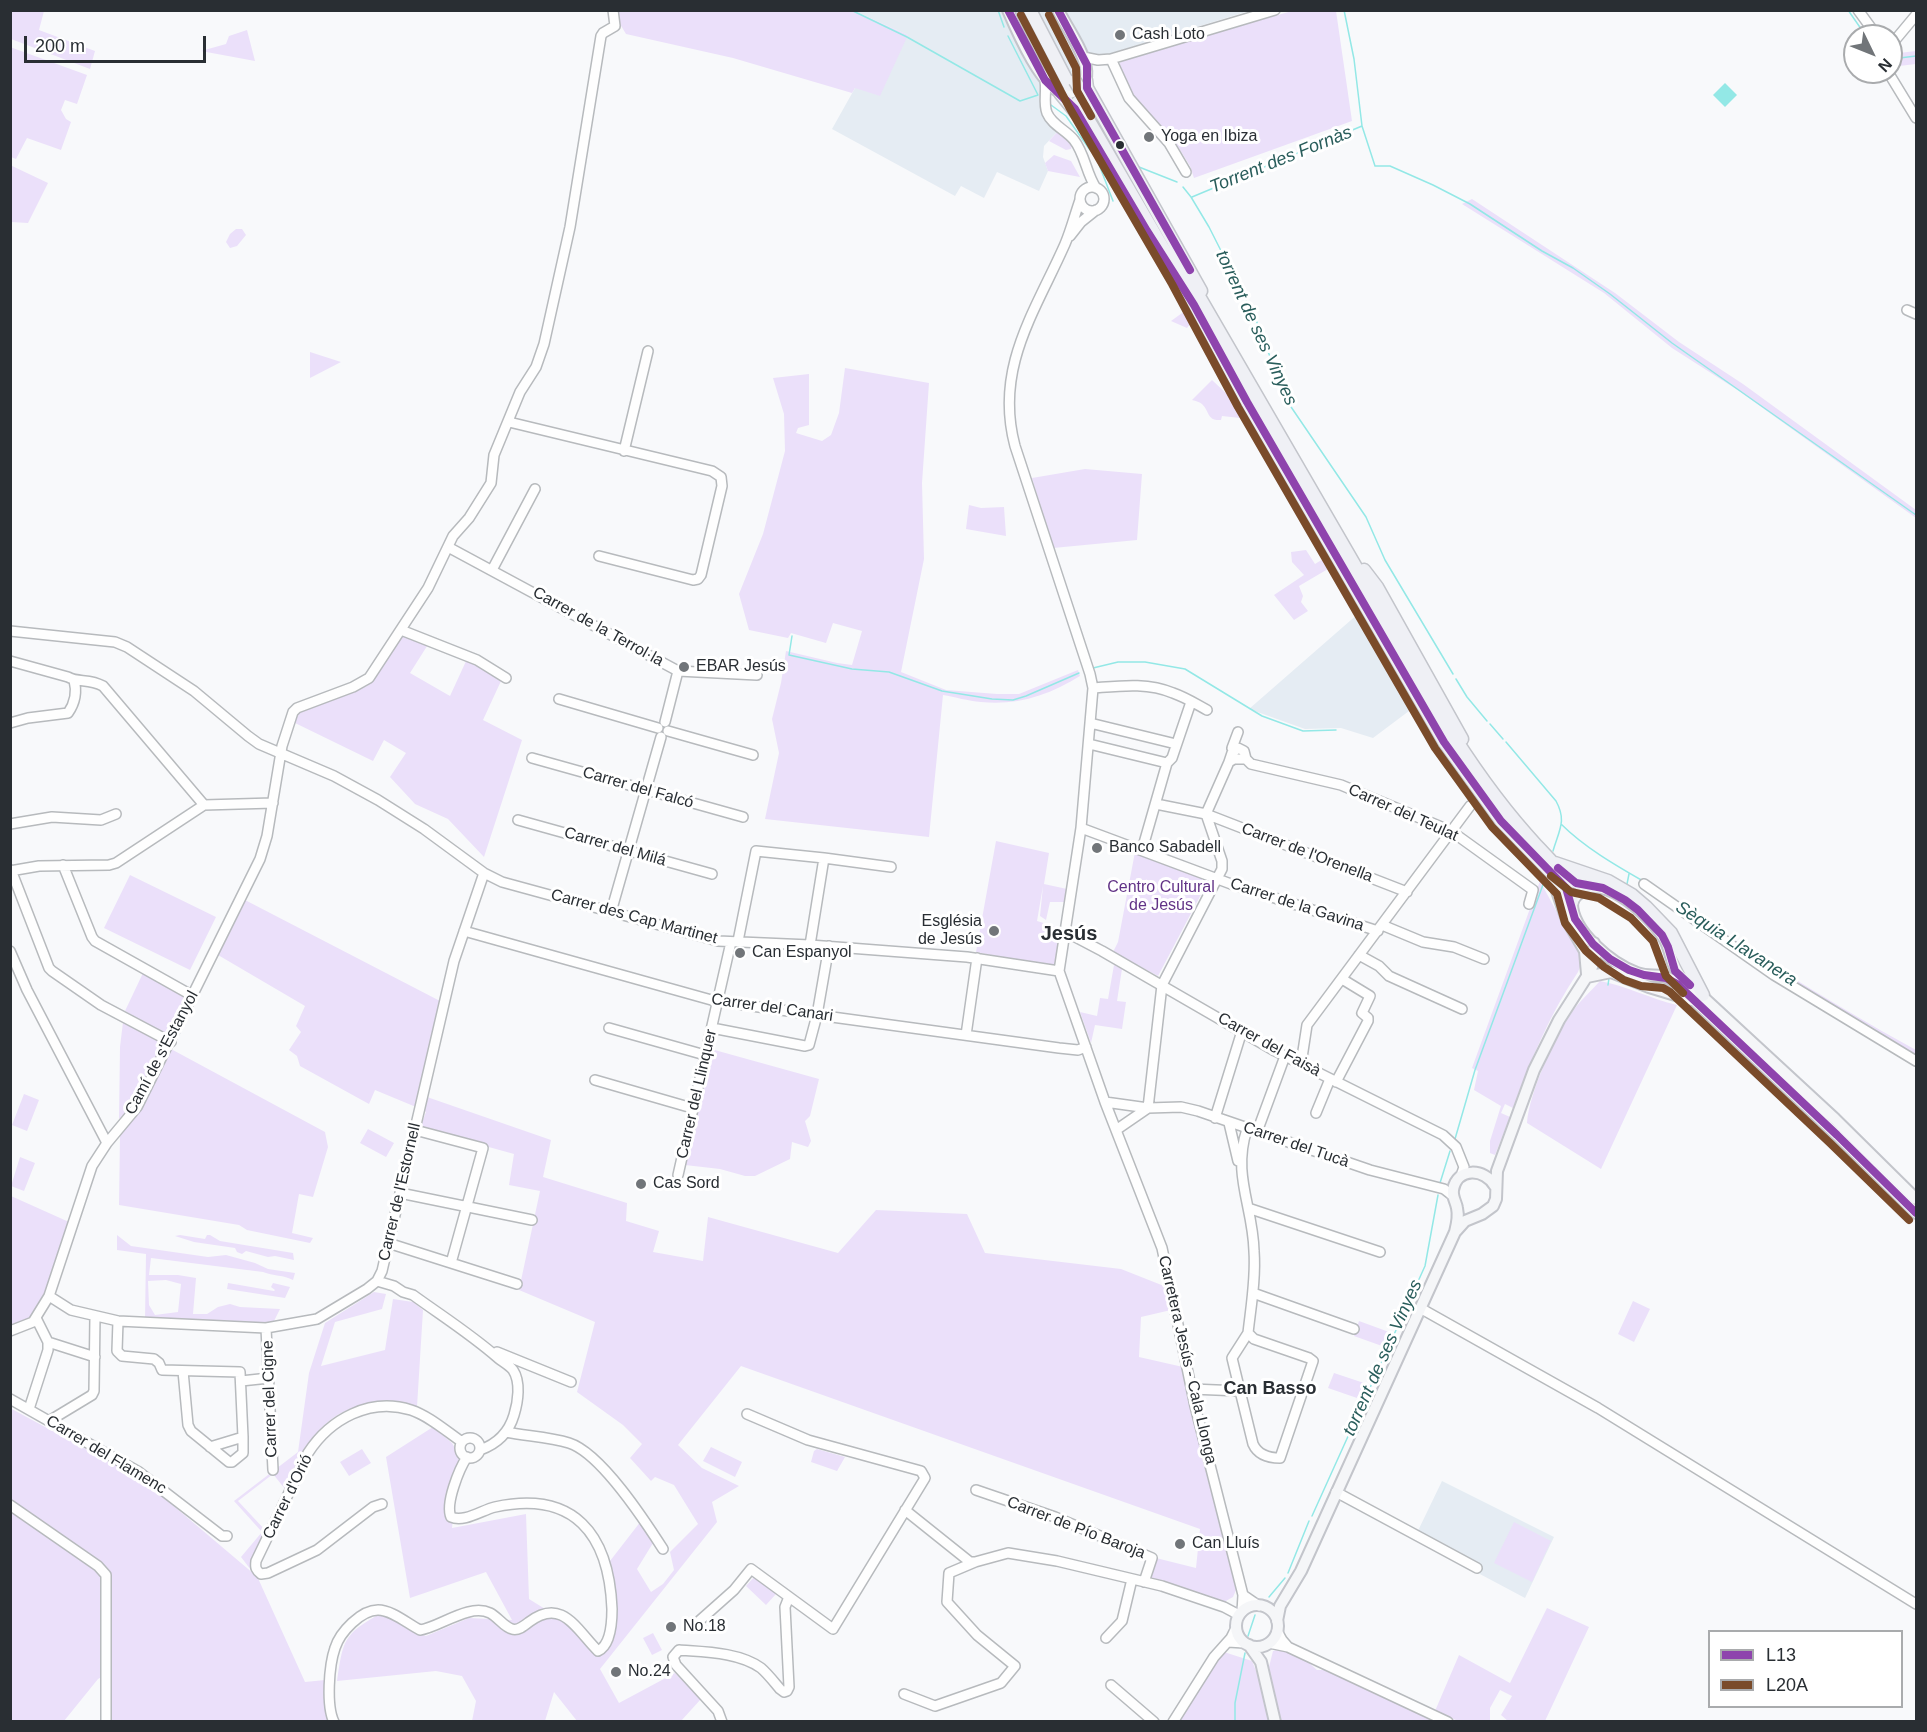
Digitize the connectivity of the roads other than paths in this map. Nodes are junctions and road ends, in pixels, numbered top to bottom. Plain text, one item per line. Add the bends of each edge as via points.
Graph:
1 (614, 10) edge
2 (1008, 10) edge
3 (1030, 10) edge
4 (1038, 10) edge
5 (1058, 10) edge
6 (1275, 10) edge
7 (1858, 10) edge
8 (1917, 15) edge
9 (1868, 24) edge
10 (1903, 31) edge
11 (1083, 57) junction
12 (1111, 59) junction
13 (1045, 80) junction
14 (1896, 84) edge
15 (1073, 85) junction
16 (1082, 100) junction
17 (1045, 102) junction
18 (1917, 118) edge
19 (1085, 166) junction
20 (1186, 172) dead end
21 (1096, 188) junction
22 (1081, 196) junction
23 (1096, 210) junction
24 (1065, 243) junction
25 (1194, 305) junction
26 (1907, 310) dead end
27 (1917, 314) edge
28 (1216, 325) junction
29 (648, 351) dead end
30 (508, 422) junction
31 (624, 451) junction
32 (535, 489) dead end
33 (448, 547) junction
34 (599, 556) dead end
35 (492, 570) junction
36 (401, 630) junction
37 (10, 631) edge
38 (10, 661) edge
39 (678, 671) junction
40 (757, 675) dead end
41 (506, 678) dead end
42 (74, 680) junction
43 (1093, 688) junction
44 (559, 699) dead end
45 (1191, 702) junction
46 (1207, 710) dead end
47 (10, 723) edge
48 (1090, 723) junction
49 (663, 730) junction
50 (1238, 732) dead end
51 (1089, 744) junction
52 (1176, 744) junction
53 (1234, 750) junction
54 (280, 752) junction
55 (753, 755) dead end
56 (532, 758) dead end
57 (1246, 759) junction
58 (1229, 762) junction
59 (1167, 763) junction
60 (646, 790) junction
61 (273, 803) junction
62 (1155, 804) junction
63 (204, 805) junction
64 (1470, 806) dead end
65 (116, 814) dead end
66 (1206, 814) junction
67 (743, 817) dead end
68 (518, 820) dead end
69 (10, 824) edge
70 (1081, 828) junction
71 (1451, 831) junction
72 (629, 850) junction
73 (1143, 850) junction
74 (824, 858) junction
75 (63, 865) junction
76 (891, 867) dead end
77 (1552, 868) junction
78 (11, 871) edge
79 (484, 873) junction
80 (712, 874) dead end
81 (1218, 878) junction
82 (1644, 884) dead end
83 (1589, 887) junction
84 (1407, 892) junction
85 (1572, 902) junction
86 (1529, 904) dead end
87 (611, 912) junction
88 (1380, 928) junction
89 (464, 931) junction
90 (1064, 931) junction
91 (734, 942) junction
92 (1594, 943) junction
93 (810, 945) junction
94 (829, 946) junction
95 (10, 951) edge
96 (1359, 955) junction
97 (1670, 957) junction
98 (977, 958) junction
99 (1484, 958) dead end
100 (1619, 964) junction
101 (1059, 971) junction
102 (18, 972) junction
103 (1656, 974) junction
104 (1587, 977) junction
105 (1342, 979) junction
106 (10, 981) edge
107 (1162, 986) junction
108 (193, 996) junction
109 (1700, 999) junction
110 (718, 1001) junction
111 (1462, 1009) dead end
112 (817, 1015) junction
113 (609, 1028) dead end
114 (712, 1028) junction
115 (1242, 1031) junction
116 (966, 1035) junction
117 (171, 1042) junction
118 (1086, 1047) junction
119 (705, 1055) junction
120 (1285, 1056) junction
121 (1917, 1061) edge
122 (1301, 1064) junction
123 (595, 1080) dead end
124 (1334, 1081) junction
125 (1105, 1102) junction
126 (692, 1108) junction
127 (1148, 1108) junction
128 (1316, 1113) dead end
129 (1215, 1118) junction
130 (1229, 1123) junction
131 (1247, 1128) junction
132 (415, 1130) junction
133 (1116, 1130) junction
134 (1257, 1132) junction
135 (107, 1143) junction
136 (1500, 1164) junction
137 (1240, 1170) junction
138 (1467, 1174) junction
139 (678, 1175) dead end
140 (1495, 1186) junction
141 (400, 1193) junction
142 (1451, 1197) junction
143 (1917, 1199) edge
144 (467, 1207) junction
145 (1248, 1208) junction
146 (1917, 1213) edge
147 (1476, 1215) junction
148 (532, 1220) dead end
149 (1455, 1232) junction
150 (388, 1243) junction
151 (1380, 1252) dead end
152 (451, 1263) junction
153 (382, 1271) junction
154 (377, 1281) junction
155 (517, 1284) dead end
156 (394, 1286) junction
157 (1253, 1293) junction
158 (49, 1296) junction
159 (1420, 1308) junction
160 (95, 1316) junction
161 (36, 1318) junction
162 (118, 1322) junction
163 (266, 1328) junction
164 (1354, 1329) dead end
165 (10, 1331) edge
166 (1248, 1334) junction
167 (48, 1342) junction
168 (486, 1347) junction
169 (95, 1357) junction
170 (183, 1371) junction
171 (268, 1378) junction
172 (240, 1381) junction
173 (571, 1382) dead end
174 (1192, 1389) junction
175 (1240, 1391) junction
176 (10, 1400) edge
177 (29, 1409) junction
178 (747, 1414) dead end
179 (49, 1420) junction
180 (506, 1432) junction
181 (243, 1437) junction
182 (462, 1442) junction
183 (210, 1447) junction
184 (480, 1449) junction
185 (467, 1457) junction
186 (273, 1470) dead end
187 (976, 1490) dead end
188 (1336, 1492) junction
189 (382, 1504) dead end
190 (10, 1505) edge
191 (905, 1510) junction
192 (226, 1536) dead end
193 (663, 1549) dead end
194 (975, 1562) junction
195 (1477, 1568) dead end
196 (1132, 1579) junction
197 (1144, 1582) junction
198 (1243, 1594) junction
199 (789, 1597) junction
200 (1283, 1600) junction
201 (1917, 1604) edge
202 (1261, 1606) junction
203 (1224, 1607) junction
204 (1241, 1614) junction
205 (698, 1622) dead end
206 (1277, 1626) junction
207 (1236, 1628) junction
208 (1106, 1638) dead end
209 (1228, 1642) junction
210 (1268, 1643) junction
211 (1246, 1644) junction
212 (1288, 1647) junction
213 (1261, 1662) junction
214 (1111, 1685) dead end
215 (904, 1694) dead end
216 (106, 1722) edge
217 (334, 1722) edge
218 (722, 1722) edge
219 (1154, 1722) edge
220 (1173, 1722) edge
221 (1275, 1722) edge
222 (1448, 1722) edge

1 - 30 street, Camí de s'Estanyol via 615,26 601,36 570,227 542,350
2 - 13 main road
3 - 15 highway
4 - 15 highway
5 - 11 main road
6 - 12 street
7 - 9 street
8 - 10 street
11 - 12 street
11 - 15 main road
12 - 15 street
12 - 20 street via 1129,98 1169,142
13 - 15 main road
13 - 17 street
14 - 18 street
15 - 16 highway, bridge
15 - 17 street
15 - 25 highway via 1075,109
15 - 28 highway via 1087,88 1203,294
16 - 25 highway
16 - 28 highway
17 - 19 street via 1051,119 1080,148
19 - 21 street
19 - 22 street
21 - 22 street via 1090,187
21 - 23 street via 1103,199
22 - 23 street via 1087,209
22 - 24 street
23 - 24 street
24 - 43 street via 1018,349 1009,384 1008,410 1015,446
25 - 77 highway via 1444,742 1502,822
26 - 27 street
28 - 77 highway via 1470,763
29 - 31 street
30 - 31 street
30 - 33 street, Camí de s'Estanyol via 492,462 491,483
31 - 34 street via 712,471 721,477 722,486 698,579
32 - 35 street
33 - 35 street, Carrer de la Terrol·la
33 - 36 street, Camí de s'Estanyol
35 - 39 street, Carrer de la Terrol·la
36 - 41 street via 477,660
36 - 54 street, Camí de s'Estanyol via 364,682 293,712
37 - 54 street, Carrer des Cap Martinet via 104,640 127,647 194,691 248,736
38 - 42 street
39 - 40 street, Carrer de la Terrol·la
39 - 49 street
42 - 47 street via 75,701 68,712
42 - 63 street via 94,681 103,686
43 - 45 street via 1154,687
43 - 48 street
44 - 49 street
45 - 46 street
45 - 52 street
48 - 51 street
48 - 52 street
49 - 55 street
49 - 60 street
50 - 53 street
51 - 59 street
51 - 70 street
52 - 59 street
53 - 57 street via 1241,749
53 - 58 street
54 - 61 street, Camí de s'Estanyol
54 - 79 street, Carrer des Cap Martinet via 378,800
56 - 60 street, Carrer del Falcó
57 - 58 street
57 - 71 street, Carrer del Teulat via 1251,764 1341,785
58 - 66 street
59 - 62 street
60 - 67 street, Carrer del Falcó
60 - 72 street
61 - 63 street
61 - 108 street, Camí de s'Estanyol via 260,859
62 - 66 street, Carrer de l'Orenella
62 - 73 street
63 - 75 street via 116,863
64 - 71 street
65 - 69 street via 101,820 52,817
66 - 81 street via 1222,861
66 - 84 street, Carrer de l'Orenella
68 - 72 street, Carrer del Milá
70 - 73 street, Carrer de la Gavina
70 - 90 street
71 - 84 street
71 - 86 street, Carrer del Teulat via 1533,890
72 - 80 street, Carrer del Milá
72 - 87 street
73 - 81 street, Carrer de la Gavina
74 - 76 street
74 - 91 street, Carrer del Llinquer via 756,851
74 - 93 street
75 - 78 street
75 - 108 street via 92,938
77 - 83 highway
77 - 85 highway
77 - 104 main road via 1567,920 1585,951
77 - 109 highway via 1608,881 1646,907 1671,933
78 - 117 street via 52,972 101,1005
79 - 87 street, Carrer des Cap Martinet via 502,882
79 - 89 street, Carrer de l'Estornell
81 - 88 street, Carrer de la Gavina
81 - 107 street
82 - 121 street via 1774,975
83 - 85 main road
83 - 97 main road via 1610,891 1638,910 1662,935
84 - 88 street
85 - 92 main road via 1574,917
87 - 91 street, Carrer des Cap Martinet via 708,939
88 - 96 street
88 - 99 street, Carrer de la Gavina
89 - 110 street, Carrer del Canari
89 - 132 street, Carrer de l'Estornell via 452,967
90 - 101 street
90 - 107 street, Carrer del Faisà
91 - 93 street, Carrer des Cap Martinet
91 - 110 street, Carrer del Llinquer
92 - 100 main road
92 - 104 main road via 1595,958
93 - 94 street, Carrer des Cap Martinet
94 - 98 street, Carrer des Cap Martinet
94 - 112 street
95 - 102 street
96 - 105 street
96 - 111 street via 1389,976
97 - 103 main road via 1665,968
97 - 109 main road
98 - 101 street, Carrer des Cap Martinet
98 - 116 street
100 - 103 main road via 1639,974
100 - 104 main road via 1599,967
101 - 118 street, Carretera Jesús - Cala Llonga
102 - 106 street
102 - 135 street
103 - 109 main road
104 - 109 main road via 1611,972 1649,987
104 - 136 main road via 1546,1043
105 - 122 street via 1307,1025
105 - 124 street via 1370,996 1362,1012 1368,1021
107 - 115 street, Carrer del Faisà
107 - 127 street
108 - 117 street, Camí de s'Estanyol
109 - 143 main road via 1835,1119
109 - 146 main road
110 - 112 street, Carrer del Canari
110 - 114 street, Carrer del Llinquer
112 - 114 street via 806,1046
112 - 116 street, Carrer del Canari
113 - 119 street
114 - 119 street, Carrer del Llinquer
115 - 120 street, Carrer del Faisà
115 - 129 street
116 - 118 street, Carrer del Canari via 1078,1050
117 - 135 street, Camí de s'Estanyol via 136,1107
118 - 125 street, Carretera Jesús - Cala Llonga
119 - 126 street, Carrer del Llinquer
120 - 122 street, Carrer del Faisà
120 - 134 street
122 - 124 street, Carrer del Faisà
123 - 126 street
124 - 128 street
124 - 138 street, Carrer del Faisà via 1443,1135 1456,1147
125 - 127 street, Carrer del Tucà
125 - 133 street, Carretera Jesús - Cala Llonga
126 - 139 street, Carrer del Llinquer
127 - 129 street, Carrer del Tucà via 1181,1107
127 - 133 street
129 - 130 street, Carrer del Tucà
130 - 131 street, Carrer del Tucà
130 - 137 street
131 - 134 street, Carrer del Tucà
131 - 137 street
132 - 141 street, Carrer de l'Estornell
132 - 144 street via 483,1148
133 - 174 street, Carretera Jesús - Cala Llonga via 1162,1248
134 - 142 street, Carrer del Tucà
135 - 158 street, Camí de s'Estanyol via 92,1166
136 - 138 main road
136 - 140 main road
137 - 145 street
138 - 140 main road via 1488,1176
138 - 142 main road
140 - 147 main road via 1493,1206
141 - 144 street
141 - 150 street, Carrer de l'Estornell
142 - 147 main road via 1462,1211
142 - 149 main road via 1458,1222
144 - 148 street
144 - 152 street
145 - 151 street
145 - 157 street via 1254,1251
147 - 149 main road
149 - 159 main road
150 - 152 street
150 - 153 street, Carrer de l'Estornell
152 - 155 street
153 - 154 street, Carrer de l'Estornell
153 - 156 street
154 - 156 street
154 - 163 street, Carrer de l'Estornell via 317,1319
156 - 168 street
157 - 164 street
157 - 166 street
158 - 160 street, Carrer de l'Estornell via 71,1310
158 - 161 street, Camí de s'Estanyol
159 - 188 main road
159 - 201 street via 1598,1408
160 - 162 street, Carrer de l'Estornell
160 - 169 street
161 - 165 street
161 - 167 street
162 - 163 street, Carrer de l'Estornell
162 - 170 street via 119,1355 154,1359 162,1370
163 - 171 street, Carrer del Cigne
166 - 175 street via 1233,1358
166 - 175 street via 1313,1361 1280,1458 1257,1452
167 - 169 street
167 - 177 street
168 - 173 street
168 - 180 street via 513,1370 516,1379 517,1406
169 - 179 street via 92,1395
170 - 172 street via 240,1372
170 - 183 street via 188,1425
171 - 172 street
171 - 186 street, Carrer del Cigne
172 - 181 street
174 - 175 street
174 - 198 street, Carretera Jesús - Cala Llonga
176 - 177 street, Carrer del Flamenc
177 - 179 street, Carrer del Flamenc
178 - 191 street via 808,1440 921,1471 925,1478
179 - 192 street, Carrer del Flamenc via 159,1485
180 - 184 street
180 - 193 street via 568,1442 585,1451 634,1505
181 - 183 street
181 - 183 street via 243,1453 232,1462
182 - 184 street via 474,1439
182 - 185 street via 460,1451
182 - 189 street, Carrer d'Orió via 411,1410 379,1407 346,1416 318,1438 308,1454 256,1561 257,1571 268,1573 317,1550
184 - 185 street via 475,1457
185 - 217 street via 449,1507 451,1517 463,1518 518,1503 540,1503 568,1512 588,1530 603,1559 611,1598 612,1617 606,1644 598,1650 569,1618 555,1612 536,1617 519,1629 512,1629 482,1611 457,1615 420,1630 386,1611 371,1611 345,1630 335,1646 330,1696
187 - 197 street, Carrer de Pío Baroja via 1152,1558
188 - 195 street
188 - 200 main road via 1301,1571
190 - 216 street via 106,1575
191 - 194 street via 964,1559
191 - 199 street via 833,1629
194 - 196 street via 1016,1553
194 - 215 street via 949,1573 947,1602 977,1635 1015,1666 1001,1683 935,1706
196 - 197 street
196 - 208 street via 1122,1622
197 - 203 street
198 - 202 street
198 - 203 street
198 - 204 street, Carretera Jesús - Cala Llonga
199 - 205 street via 751,1569
199 - 218 street via 785,1607 787,1691 780,1689 760,1668 742,1659 679,1650 673,1657 718,1711
200 - 202 main road
200 - 206 main road
202 - 204 main road via 1250,1607
202 - 206 main road via 1272,1612
203 - 204 street
204 - 207 main road
206 - 210 main road
206 - 212 street
207 - 209 street
207 - 211 main road
209 - 211 street
209 - 220 street via 1214,1657
210 - 211 main road via 1256,1647
210 - 212 street
210 - 213 main road
211 - 213 main road
212 - 222 street
213 - 221 main road
214 - 219 street

